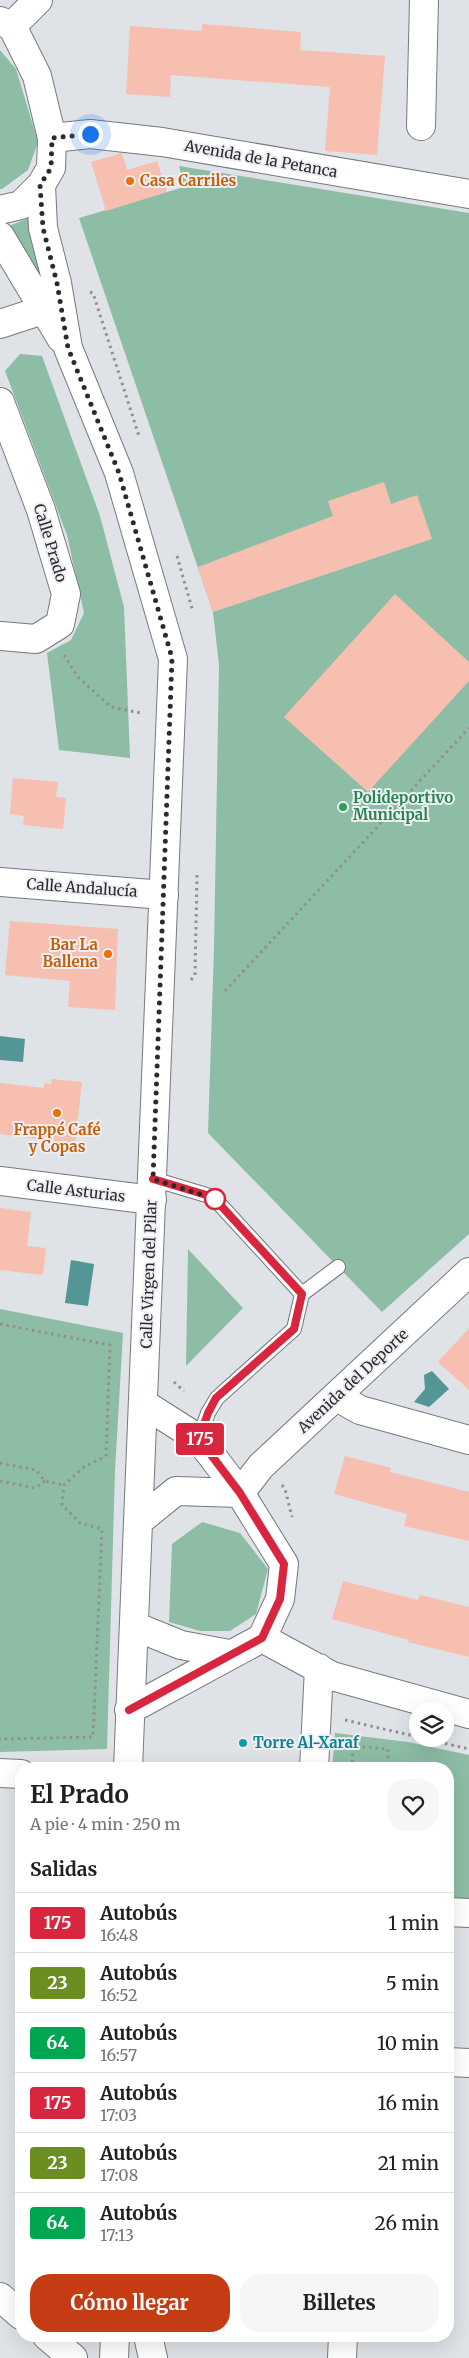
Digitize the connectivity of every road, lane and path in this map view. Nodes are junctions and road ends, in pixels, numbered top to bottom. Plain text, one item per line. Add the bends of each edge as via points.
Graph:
1 (38, 0) edge
2 (424, 0) edge
3 (6, 23) edge
4 (421, 126) dead end
5 (52, 138) junction
6 (40, 185) junction
7 (469, 194) edge
8 (0, 210) edge
9 (0, 236) edge
10 (44, 310) junction
11 (0, 324) edge
12 (68, 348) junction
13 (0, 402) edge
14 (49, 631) junction
15 (0, 636) edge
16 (170, 718) junction
17 (469, 728) edge
18 (0, 882) edge
19 (164, 895) junction
20 (225, 991) dead end
21 (0, 1181) edge
22 (152, 1189) junction
23 (338, 1267) dead end
24 (469, 1272) edge
25 (302, 1294) junction
26 (0, 1324) edge
27 (337, 1397) junction
28 (144, 1404) junction
29 (199, 1439) junction
30 (469, 1440) edge
31 (0, 1463) edge
32 (0, 1481) edge
33 (45, 1481) junction
34 (64, 1485) junction
35 (240, 1493) junction
36 (139, 1521) junction
37 (134, 1626) junction
38 (262, 1638) junction
39 (229, 1654) junction
40 (319, 1668) junction
41 (129, 1710) junction
42 (469, 1714) edge
43 (0, 1739) edge
44 (454, 1746) edge
45 (469, 1749) edge
46 (128, 1762) edge
47 (314, 1762) edge
48 (352, 1762) edge
49 (388, 1762) edge
50 (0, 1773) edge
51 (15, 1774) edge
52 (454, 1913) edge
53 (469, 1914) edge
54 (454, 2062) edge
55 (469, 2062) edge
56 (0, 2297) edge
57 (15, 2310) edge
58 (54, 2342) edge
59 (115, 2342) edge
60 (149, 2342) edge
61 (343, 2342) edge
62 (73, 2358) edge
63 (114, 2358) edge
64 (152, 2358) edge
65 (342, 2358) edge

1 - 3 main road
2 - 4 main road
3 - 5 main road via 37,76
5 - 6 main road via 51,168
5 - 7 main road, Avenida de la Petanca via 90,134 162,142
6 - 8 main road via 21,205
6 - 12 main road, Calle Virgen del Pilar via 43,228
9 - 10 main road, Calle Virgen del Pilar
10 - 11 main road
10 - 12 main road, Calle Virgen del Pilar
12 - 16 main road, Calle Virgen del Pilar via 119,473 172,658
13 - 14 main road, Calle Prado via 40,510 66,594 60,624
14 - 15 main road via 36,639
14 - 16 path via 78,677 110,707
16 - 19 main road, Calle Virgen del Pilar
17 - 20 path
18 - 19 main road, Calle Andalucía
19 - 22 main road, Calle Virgen del Pilar
21 - 22 main road, Calle Asturias
22 - 25 lane via 213,1197
22 - 28 main road, Calle Virgen del Pilar
23 - 25 lane
24 - 27 main road, Avenida del Deporte
25 - 29 lane via 294,1329 216,1398
26 - 34 path via 110,1345 106,1456 84,1467
27 - 30 main road via 360,1410
27 - 35 main road, Avenida del Deporte via 261,1466
28 - 29 main road
28 - 36 main road, Calle Virgen del Pilar
29 - 35 main road
31 - 33 path via 36,1470
32 - 33 path via 35,1488
33 - 34 path
34 - 43 path via 62,1505 80,1523 102,1529 92,1737
35 - 36 main road via 176,1491
35 - 38 main road via 284,1564 280,1599
36 - 37 main road, Calle Virgen del Pilar
37 - 39 main road via 180,1645
37 - 41 main road, Calle Virgen del Pilar
38 - 39 main road
38 - 40 main road
39 - 41 main road
40 - 42 main road via 332,1676
40 - 47 main road
41 - 46 main road, Calle Virgen del Pilar
44 - 45 path
48 - 49 path via 353,1746 388,1749
50 - 51 main road
52 - 53 main road
54 - 55 main road
56 - 57 main road
58 - 62 main road
59 - 63 main road
60 - 64 main road
61 - 65 main road

